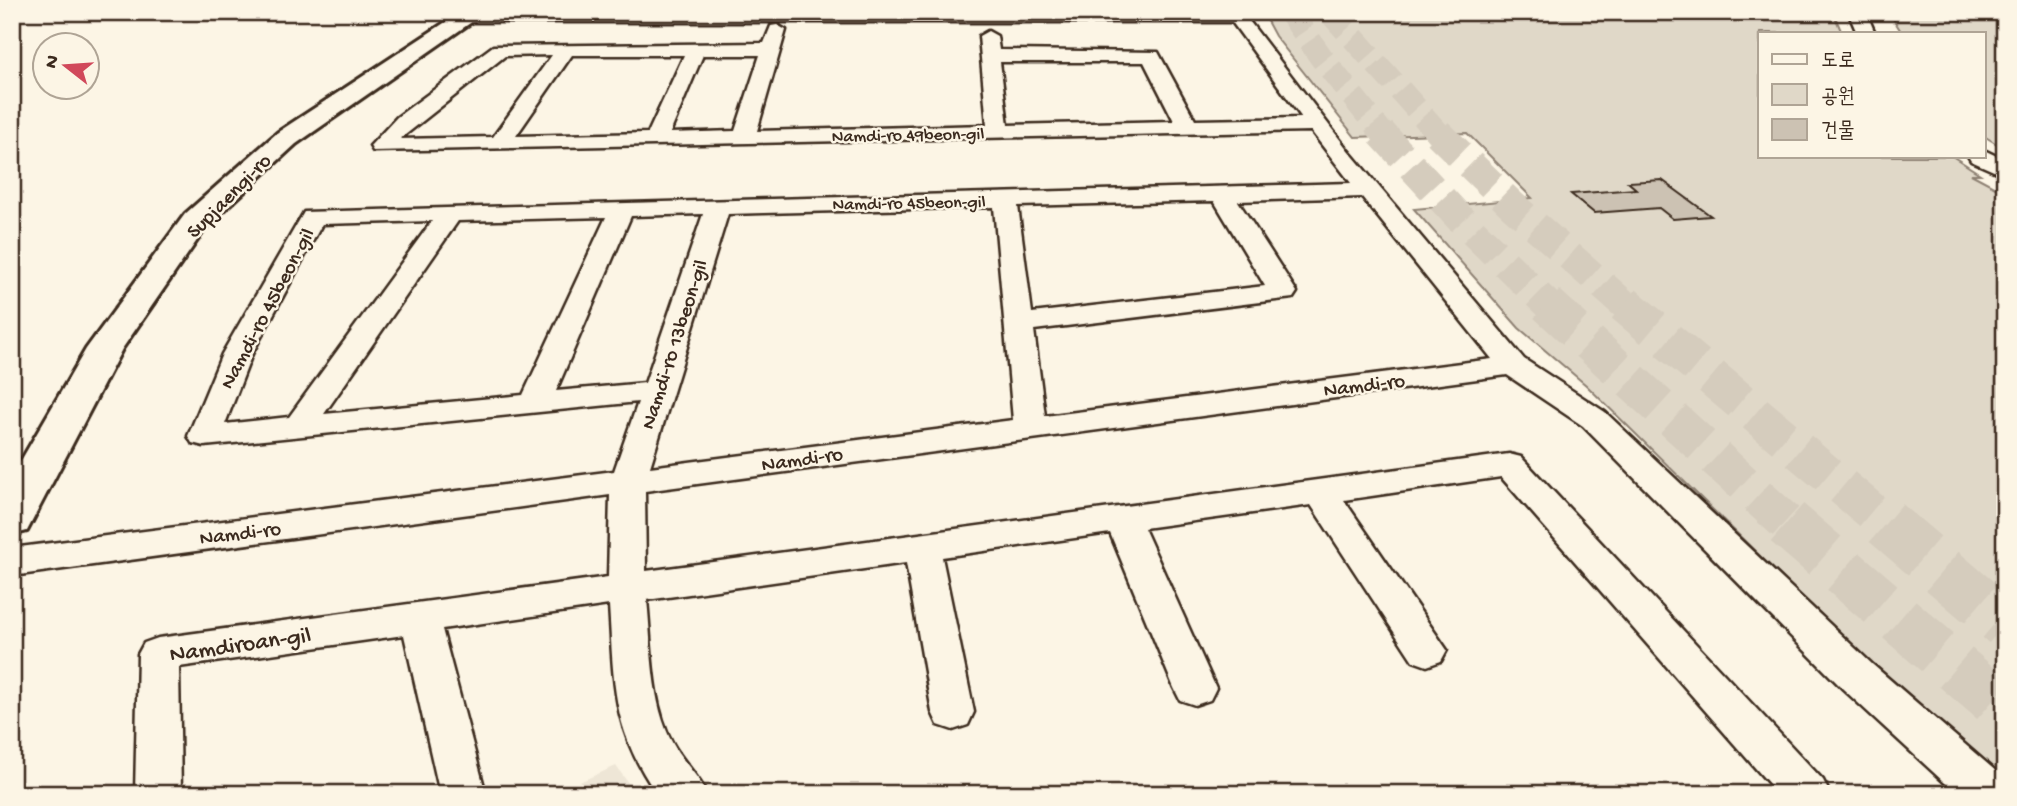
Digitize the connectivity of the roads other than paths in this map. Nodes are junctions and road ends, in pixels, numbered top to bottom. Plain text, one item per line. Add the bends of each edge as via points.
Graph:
1 (1857, 12) edge
2 (472, 15) edge
3 (782, 15) edge
4 (1239, 15) edge
5 (986, 18) junction
6 (1866, 32) edge
7 (771, 49) junction
8 (566, 50) junction
9 (696, 50) junction
10 (990, 56) junction
11 (1317, 124) junction
12 (1188, 127) junction
13 (999, 132) junction
14 (744, 138) junction
15 (656, 140) junction
16 (499, 143) junction
17 (1983, 158) edge
18 (2005, 169) edge
19 (1369, 190) junction
20 (1223, 194) junction
21 (1005, 200) junction
22 (718, 207) junction
23 (622, 209) junction
24 (450, 214) junction
25 (1018, 323) junction
26 (1513, 365) junction
27 (658, 391) junction
28 (535, 403) junction
29 (299, 426) junction
30 (1030, 428) junction
31 (628, 481) junction
32 (1321, 491) junction
33 (1122, 519) junction
34 (12, 520) edge
35 (922, 547) junction
36 (12, 562) edge
37 (627, 588) junction
38 (419, 617) junction
39 (1427, 650) dead end
40 (1195, 688) dead end
41 (953, 712) dead end
42 (158, 794) edge
43 (463, 794) edge
44 (684, 794) edge
45 (1807, 794) edge
46 (1989, 794) edge

1 - 6 street
2 - 3 street
2 - 34 street, Supjaengi-ro via 287,138 196,220 104,349
3 - 5 street
3 - 7 street
4 - 5 street
4 - 11 street
5 - 10 street
7 - 9 street
7 - 14 street
8 - 9 street
8 - 16 street
8 - 16 street, Namdi-ro 49beon-gil via 500,50 405,122 381,146
9 - 15 street
10 - 12 street via 1152,56
10 - 13 street
11 - 12 street, Namdi-ro 49beon-gil
11 - 19 street
12 - 13 street, Namdi-ro 49beon-gil
13 - 14 street, Namdi-ro 49beon-gil
14 - 15 street, Namdi-ro 49beon-gil
15 - 16 street, Namdi-ro 49beon-gil
17 - 18 street
19 - 20 street, Namdi-ro 45beon-gil
19 - 26 street
20 - 21 street, Namdi-ro 45beon-gil
20 - 25 street via 1283,292
21 - 22 street, Namdi-ro 45beon-gil
21 - 25 street
22 - 23 street, Namdi-ro 45beon-gil
22 - 27 street, Namdi-ro 13beon-gil
23 - 24 street, Namdi-ro 45beon-gil
23 - 28 street
24 - 29 street
24 - 29 street, Namdi-ro 45beon-gil via 313,217 237,354 204,436
25 - 30 street
26 - 30 street, Namdi-ro
26 - 46 street via 1594,419 1858,677
27 - 28 street, Namdi-ro 45beon-gil
27 - 31 street, Namdi-ro 13beon-gil
28 - 29 street, Namdi-ro 45beon-gil
30 - 31 street, Namdi-ro
31 - 36 street, Namdi-ro
31 - 37 street, Namdi-ro 13beon-gil
32 - 33 street, Namdiroan-gil
32 - 39 street
32 - 45 street, Namdiroan-gil via 1509,465
33 - 35 street, Namdiroan-gil
33 - 40 street
35 - 37 street, Namdiroan-gil
35 - 41 street
37 - 38 street, Namdiroan-gil
37 - 44 street, Namdi-ro 13beon-gil via 637,706 655,755
38 - 42 street, Namdiroan-gil via 158,654
38 - 43 street

